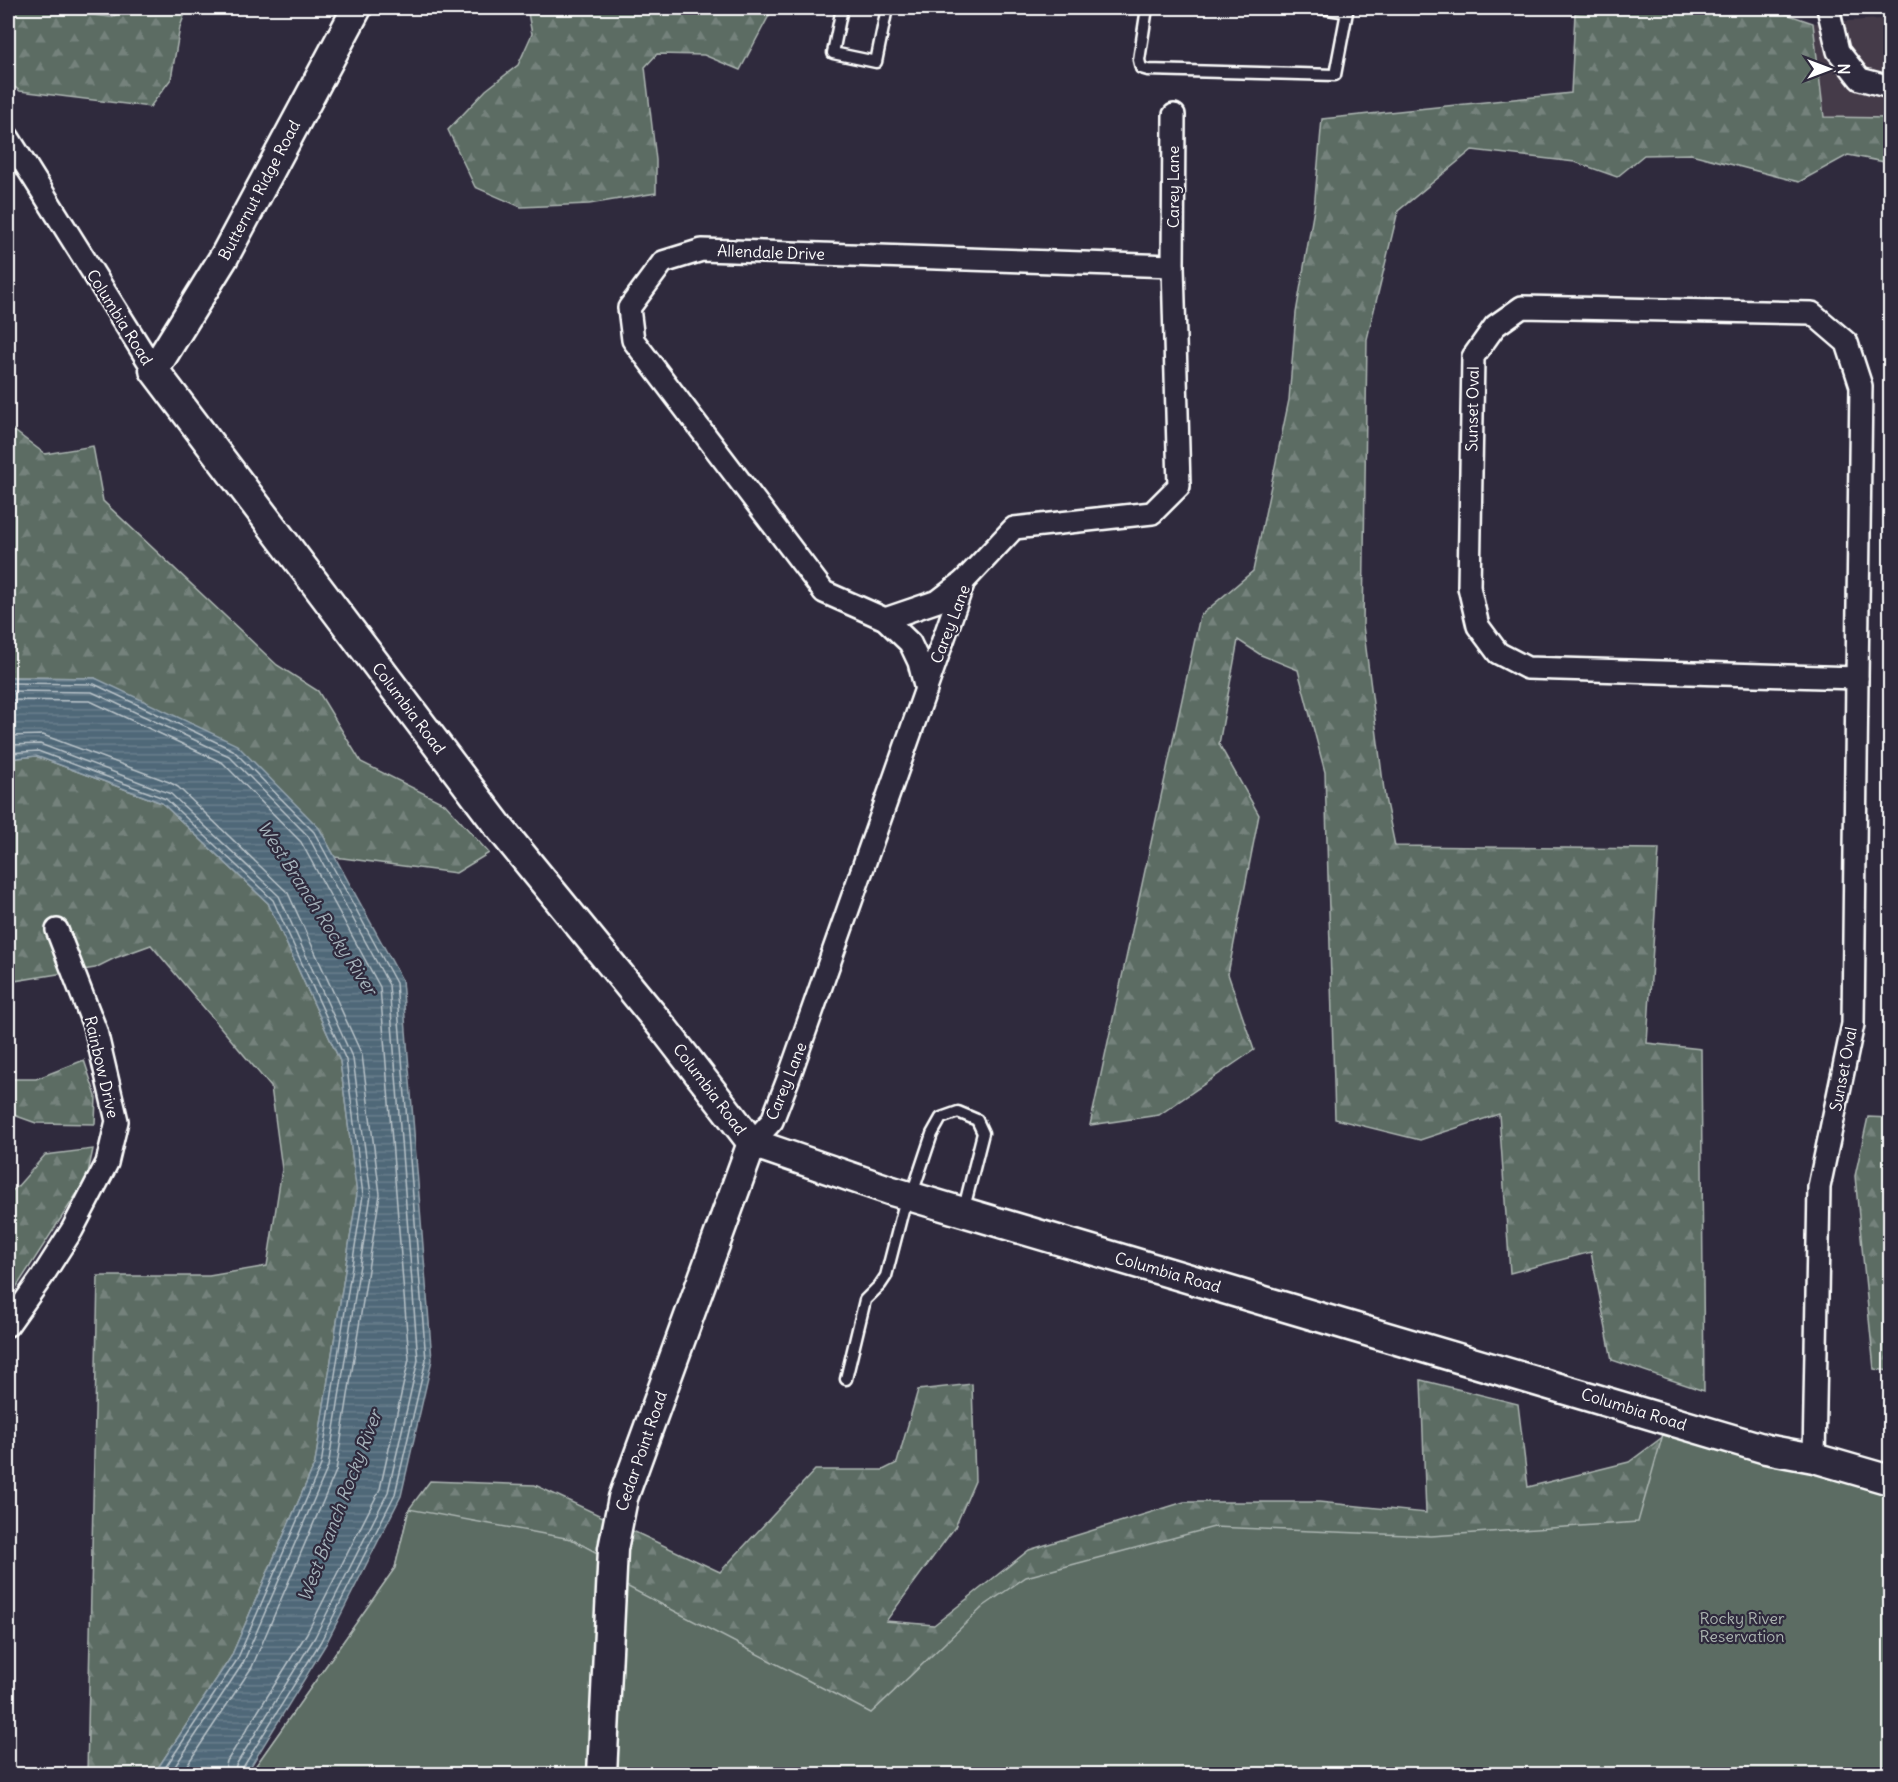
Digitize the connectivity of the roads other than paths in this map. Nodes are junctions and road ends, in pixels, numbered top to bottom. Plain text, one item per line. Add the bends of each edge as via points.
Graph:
1 (357, 8) edge
2 (842, 8) edge
3 (887, 8) edge
4 (1148, 8) edge
5 (1321, 8) edge
6 (1828, 8) edge
7 (1890, 87) edge
8 (1174, 115) dead end
9 (8, 137) edge
10 (1173, 266) junction
11 (154, 370) junction
12 (964, 582) junction
13 (885, 619) junction
14 (1857, 678) junction
15 (926, 690) junction
16 (57, 930) dead end
17 (752, 1143) junction
18 (911, 1197) junction
19 (963, 1212) junction
20 (8, 1325) edge
21 (846, 1379) dead end
22 (1815, 1458) junction
23 (1890, 1480) edge
24 (603, 1774) edge

1 - 11 street, Butternut Ridge Road via 224,257
2 - 3 lane via 833,53 876,62
4 - 5 lane via 1138,60 1141,68 1335,75 1347,12
6 - 7 street via 1838,51 1860,79
8 - 10 street, Carey Lane
9 - 11 street, Columbia Road
10 - 12 street, Carey Lane via 1179,486 1152,513 1014,528
10 - 13 street, Allendale Drive via 702,250 663,262 629,309 633,340 824,592
11 - 17 street, Columbia Road via 499,827
12 - 13 street via 939,601
12 - 15 street, Carey Lane
13 - 15 street, Allendale Drive via 910,643
14 - 14 street, Sunset Oval via 1860,386 1847,343 1812,313 1522,307 1495,326 1473,357 1469,587 1478,626 1498,652 1527,668
14 - 22 street, Sunset Oval via 1853,1024 1819,1187
15 - 17 street, Carey Lane via 789,1077 772,1121
16 - 20 street, Rainbow Drive via 96,1031 117,1121 107,1163 72,1230
17 - 18 street, Columbia Road
17 - 24 street, Cedar Point Road via 622,1498 613,1549
18 - 19 street, Columbia Road
18 - 19 lane via 937,1124 951,1113 964,1113 977,1120 983,1133
18 - 21 lane via 903,1210 886,1276 865,1300
19 - 22 street, Columbia Road via 1766,1449
22 - 23 street, Columbia Road

